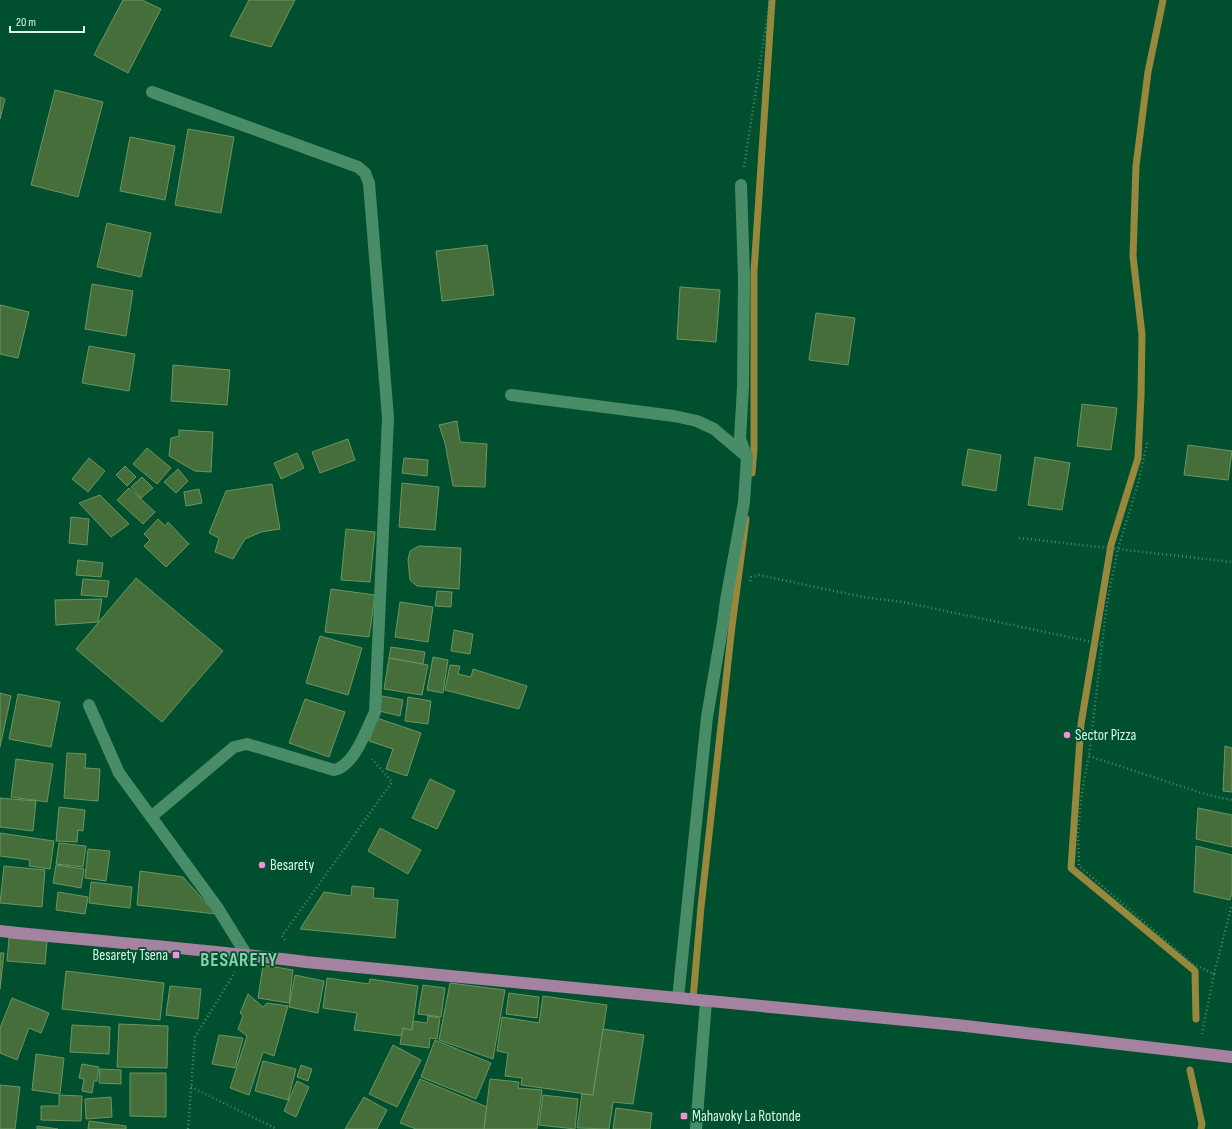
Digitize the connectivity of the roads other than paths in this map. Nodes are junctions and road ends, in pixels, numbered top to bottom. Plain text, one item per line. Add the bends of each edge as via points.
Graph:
1 (152, 92) dead end
2 (741, 185) road end
3 (511, 395) dead end
4 (747, 457) junction
5 (89, 705) dead end
6 (151, 817) junction
7 (0, 931) edge
8 (246, 954) junction
9 (678, 998) junction
10 (706, 1001) junction
11 (1232, 1057) edge
12 (696, 1129) edge

1 - 6 street via 358,167 365,173 369,183 388,418 375,712 360,745 346,764 334,770 240,744
2 - 4 street via 744,286 740,439
3 - 4 street via 696,421 714,430
4 - 9 street via 744,502 707,717
5 - 6 street via 120,773
6 - 8 street via 217,906
7 - 8 main road
8 - 9 main road
9 - 10 main road
10 - 11 main road via 957,1025
10 - 12 street

